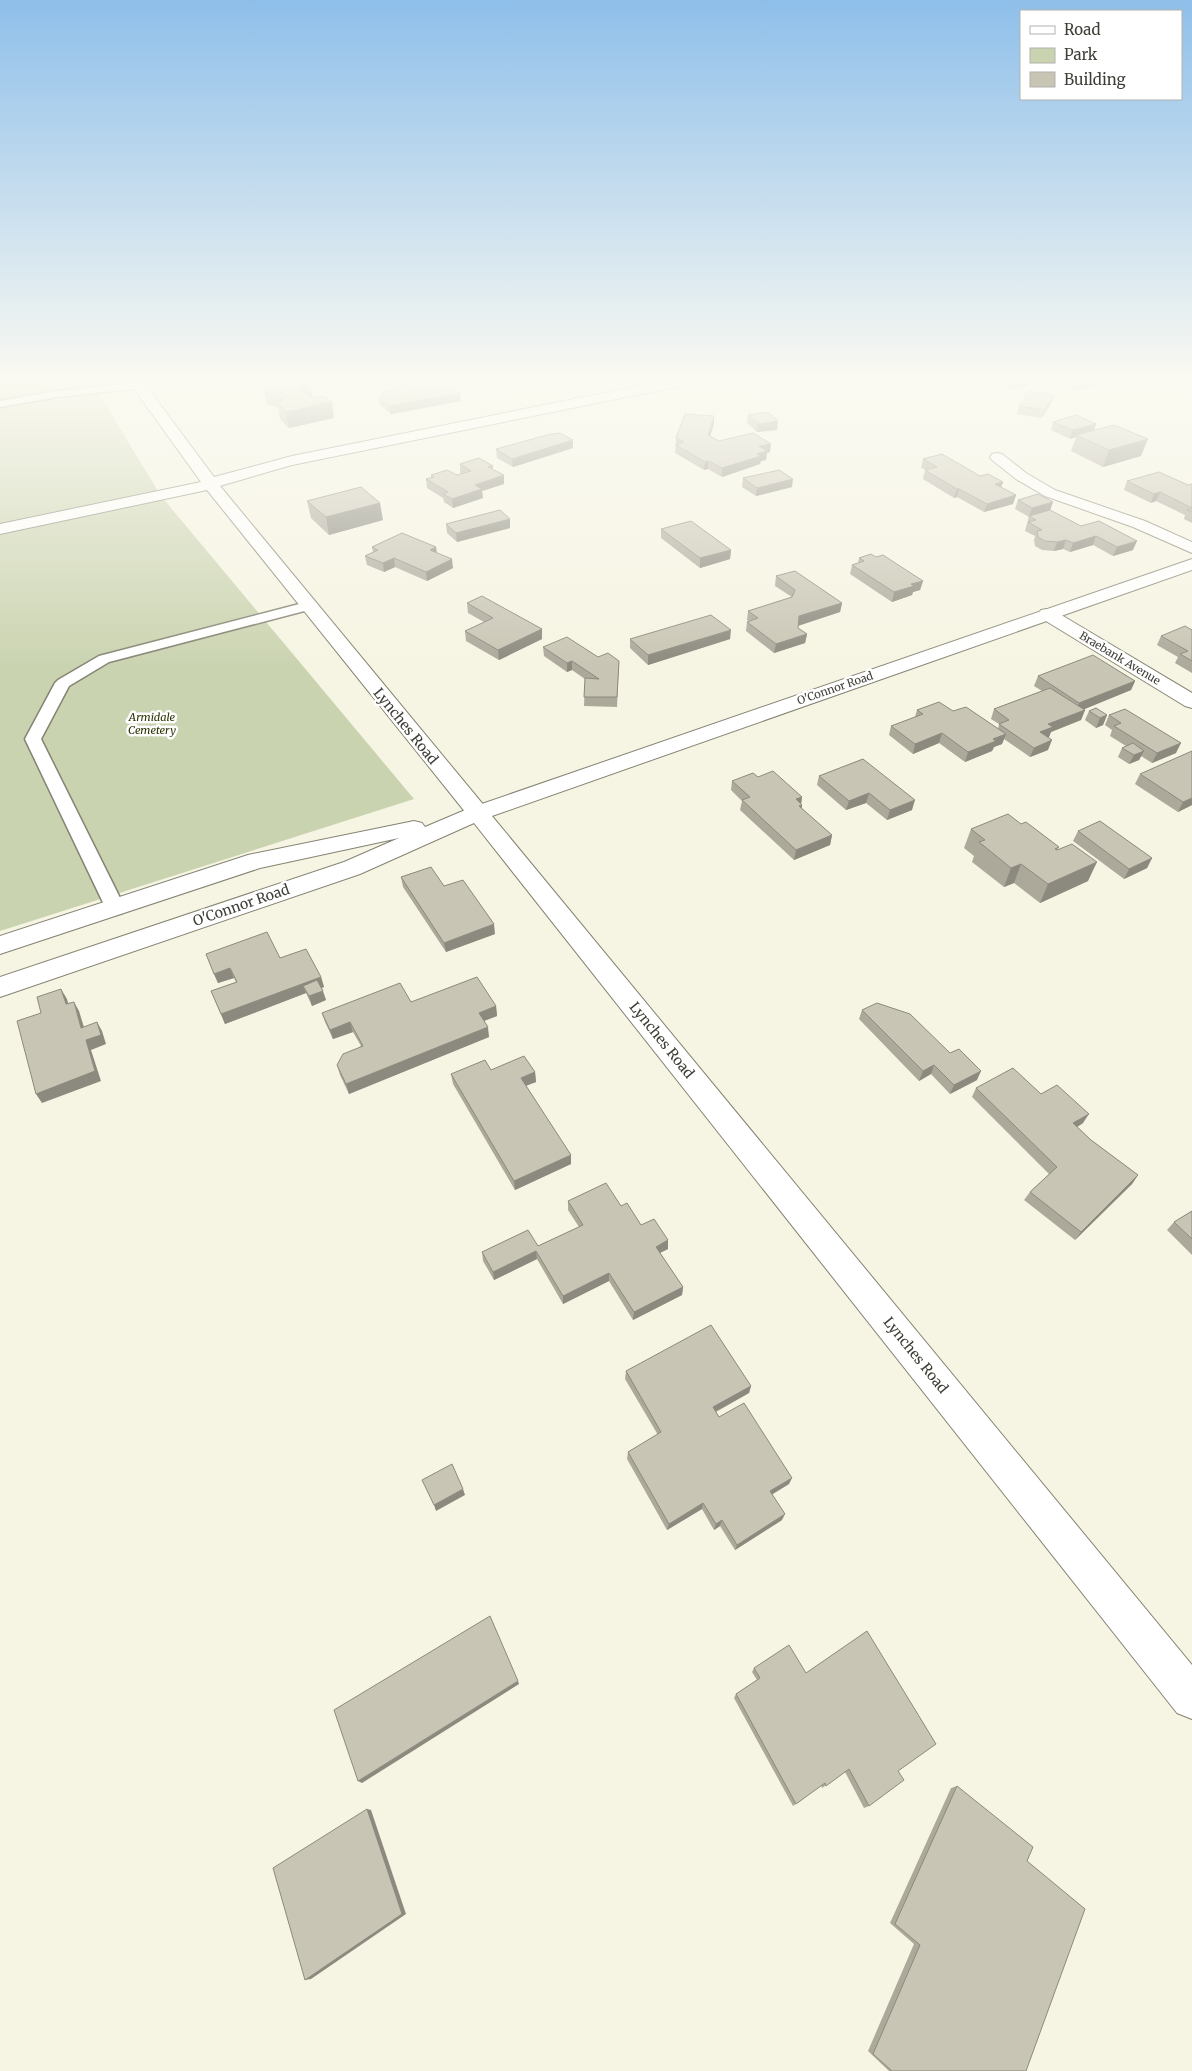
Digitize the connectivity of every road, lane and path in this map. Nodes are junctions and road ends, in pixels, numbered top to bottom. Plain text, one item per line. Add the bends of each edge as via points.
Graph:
1 (204, 476) edge
2 (240, 476) edge
3 (1021, 476) edge
4 (210, 484) junction
5 (0, 529) edge
6 (1192, 548) edge
7 (1192, 564) edge
8 (307, 606) junction
9 (1047, 614) junction
10 (1192, 702) edge
11 (478, 813) junction
12 (115, 908) junction
13 (0, 945) edge
14 (0, 987) edge
15 (1192, 1698) edge

1 - 4 street, Lynches Road
2 - 4 street
3 - 6 street via 1050,493 1139,524
4 - 5 street
4 - 8 street, Lynches Road
7 - 9 street, O'Connor Road
8 - 11 street, Lynches Road
8 - 12 lane via 104,659 63,683 33,739
9 - 10 street, Braebank Avenue
9 - 11 street, O'Connor Road
11 - 12 street, O'Connor Road via 256,861
11 - 14 street, O'Connor Road via 352,868
11 - 15 street, Lynches Road
12 - 13 street, O'Connor Road

